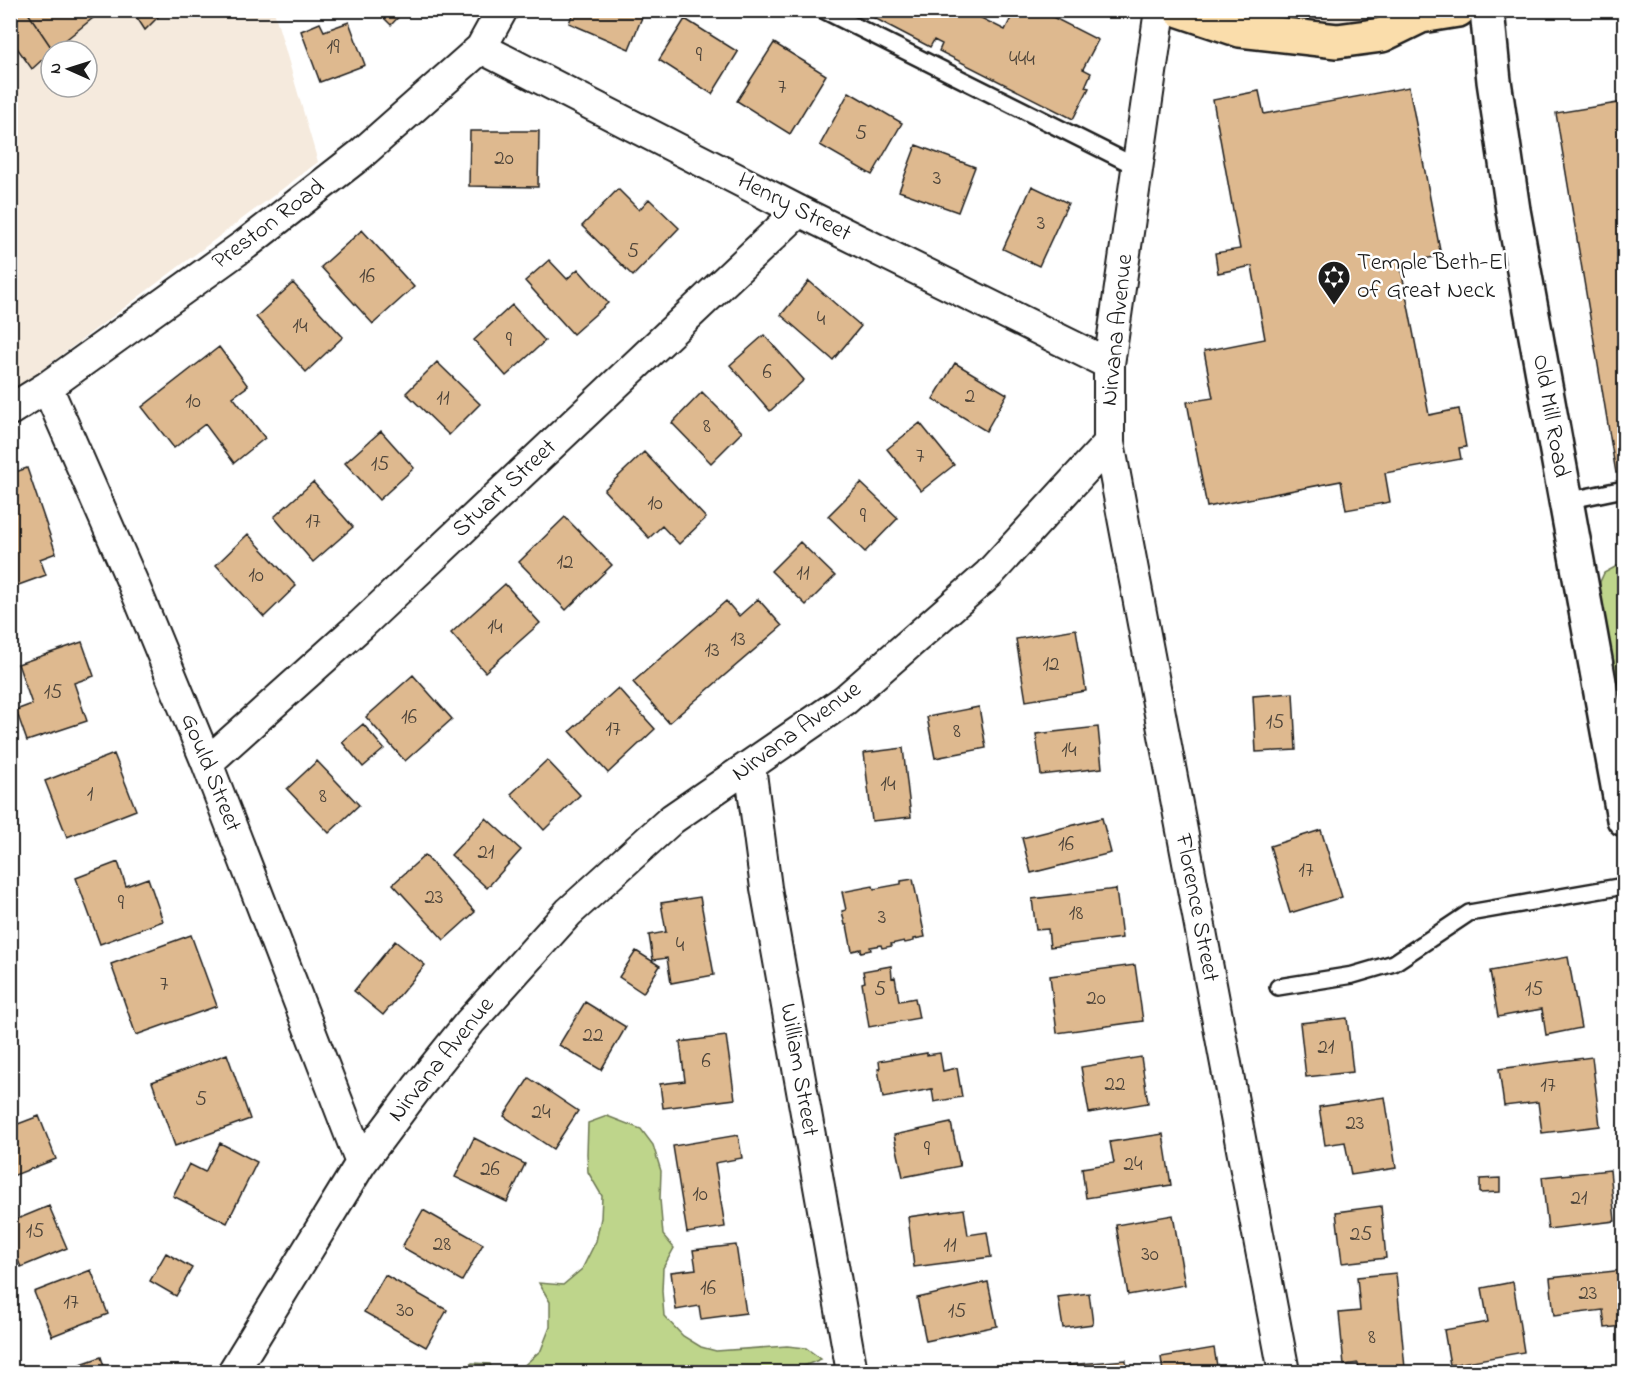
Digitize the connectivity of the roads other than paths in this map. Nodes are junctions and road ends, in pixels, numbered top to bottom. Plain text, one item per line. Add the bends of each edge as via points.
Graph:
1 (502, 10) edge
2 (823, 10) edge
3 (1160, 10) edge
4 (1180, 10) edge
5 (1458, 10) edge
6 (1487, 10) edge
7 (1413, 12) edge
8 (481, 48) junction
9 (1137, 167) junction
10 (799, 211) junction
11 (1109, 364) junction
12 (47, 387) junction
13 (10, 410) edge
14 (1109, 443) junction
15 (1624, 489) edge
16 (1566, 501) junction
17 (207, 763) junction
18 (750, 766) junction
19 (1621, 783) edge
20 (1624, 819) edge
21 (1624, 886) edge
22 (1278, 987) dead end
23 (361, 1163) junction
24 (233, 1372) edge
25 (852, 1372) edge
26 (1284, 1372) edge

1 - 8 street, Preston Road
2 - 9 lane
3 - 9 street, Nirvana Avenue
4 - 7 main road via 1240,30 1337,41 1382,35
5 - 7 main road
6 - 16 street, Old Mill Road via 1513,210
8 - 10 street, Henry Street
8 - 12 street, Preston Road via 351,162 246,244
9 - 11 street, Nirvana Avenue
10 - 11 street, Henry Street
10 - 17 street, Stuart Street via 362,625
11 - 14 street, Nirvana Avenue
12 - 13 street, Preston Road
12 - 17 street, Gould Street
14 - 18 street, Nirvana Avenue via 989,574 845,700
14 - 26 street, Florence Street
15 - 16 lane
16 - 19 street, Old Mill Road
17 - 23 street, Gould Street
18 - 23 street, Nirvana Avenue via 672,819 569,912 470,1022
18 - 25 street, William Street via 766,888
19 - 20 street, Old Mill Road
21 - 22 lane via 1469,913 1394,963 1353,975
23 - 24 street, Nirvana Avenue

